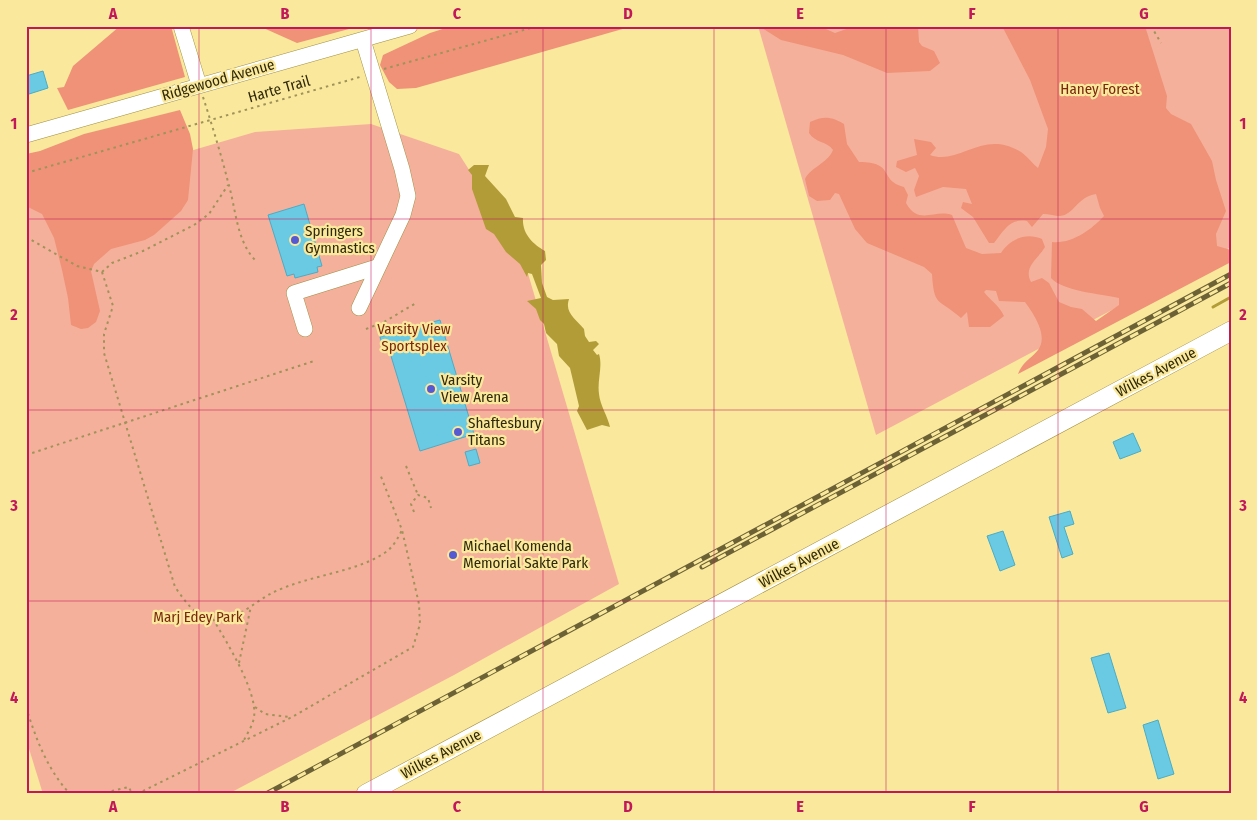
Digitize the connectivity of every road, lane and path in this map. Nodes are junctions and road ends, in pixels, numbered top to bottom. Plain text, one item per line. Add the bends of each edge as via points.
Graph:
1 (181, 26) edge
2 (410, 26) edge
3 (538, 26) edge
4 (1151, 26) edge
5 (363, 40) junction
6 (1161, 43) dead end
7 (373, 73) junction
8 (199, 85) junction
9 (210, 120) junction
10 (26, 135) edge
11 (26, 173) edge
12 (229, 184) junction
13 (26, 237) edge
14 (256, 261) dead end
15 (377, 267) junction
16 (102, 272) junction
17 (416, 303) dead end
18 (359, 308) dead end
19 (305, 329) dead end
20 (366, 329) dead end
21 (1231, 332) edge
22 (314, 362) dead end
23 (124, 423) junction
24 (26, 454) edge
25 (406, 466) dead end
26 (380, 474) dead end
27 (418, 495) junction
28 (430, 508) dead end
29 (414, 512) dead end
30 (402, 530) junction
31 (251, 606) junction
32 (213, 619) junction
33 (239, 664) junction
34 (254, 707) junction
35 (26, 708) edge
36 (292, 717) junction
37 (243, 742) junction
38 (70, 794) edge
39 (99, 794) edge
40 (132, 794) edge
41 (137, 794) edge
42 (366, 794) edge

1 - 8 street
2 - 5 street, Ridgewood Avenue
3 - 7 path, Harte Trail
4 - 6 path
5 - 7 street
5 - 8 street, Ridgewood Avenue
7 - 9 path, Harte Trail
7 - 15 street via 408,196 403,215
8 - 9 path
8 - 10 street, Ridgewood Avenue
9 - 11 path, Harte Trail
9 - 12 path
12 - 14 path via 241,235 247,252
12 - 16 path via 209,214 194,225 143,251 112,262
13 - 16 path via 77,266
15 - 18 street
15 - 19 street via 294,294
16 - 23 path via 113,306 104,334 104,353
17 - 20 path
21 - 42 main road, Wilkes Avenue
22 - 23 path
23 - 24 path
23 - 32 path via 175,587 200,616
25 - 27 path
26 - 30 path
27 - 28 path via 428,498
27 - 29 path via 411,504
30 - 31 path via 393,548 372,560 290,584
30 - 36 path via 419,604 420,624 413,647
31 - 32 path via 219,620
31 - 33 path
32 - 33 path
33 - 34 path
34 - 36 path via 265,714
34 - 37 path via 254,719
35 - 38 path via 49,766
36 - 37 path
37 - 41 path
39 - 40 path via 129,787

